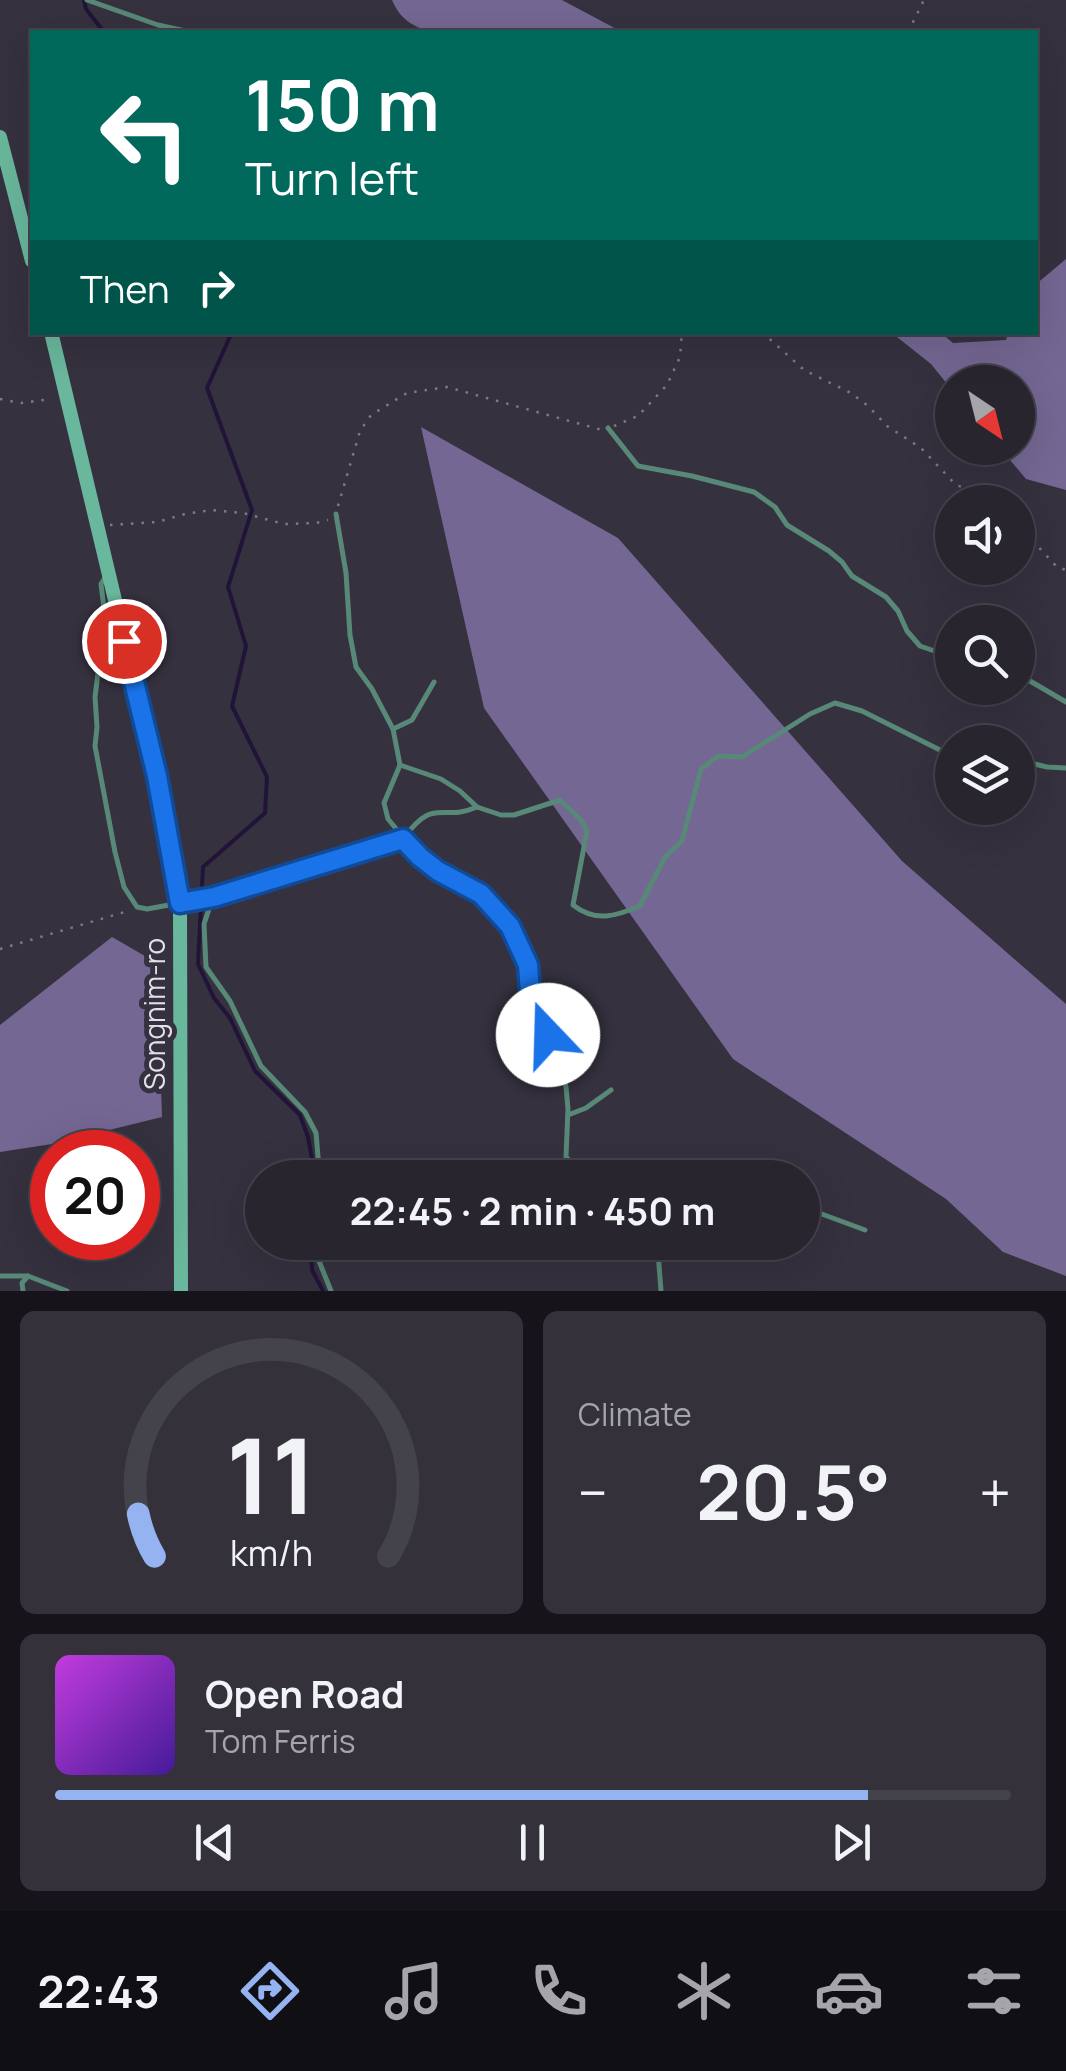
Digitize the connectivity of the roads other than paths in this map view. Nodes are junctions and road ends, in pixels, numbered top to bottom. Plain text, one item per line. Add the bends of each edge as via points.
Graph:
1 (89, 1) edge
2 (182, 30) edge
3 (0, 137) edge
4 (30, 253) edge
5 (52, 335) edge
6 (608, 428) road end
7 (336, 514) road end
8 (108, 574) junction
9 (935, 651) edge
10 (434, 682) dead end
11 (1035, 684) edge
12 (1066, 702) edge
13 (393, 729) junction
14 (935, 748) edge
15 (400, 764) junction
16 (1035, 764) edge
17 (1066, 768) edge
18 (477, 807) junction
19 (403, 839) junction
20 (214, 897) junction
21 (180, 903) junction
22 (612, 1090) dead end
23 (568, 1115) junction
24 (318, 1160) edge
25 (569, 1160) edge
26 (820, 1213) edge
27 (865, 1230) dead end
28 (319, 1260) edge
29 (659, 1260) edge
30 (0, 1276) edge
31 (28, 1276) junction
32 (24, 1291) edge
33 (67, 1291) edge
34 (181, 1291) edge
35 (331, 1291) edge
36 (661, 1291) edge

1 - 2 lane
3 - 4 main road
5 - 8 main road, Songnim-ro
6 - 9 lane via 638,466 754,492 776,507 787,525 886,597 920,646
7 - 13 lane via 356,667
8 - 21 main road, Songnim-ro
8 - 21 lane via 100,584 106,617 95,746 115,852 124,887 138,907
10 - 13 lane via 412,720
11 - 12 lane
13 - 15 lane
14 - 18 lane via 835,703 742,756 718,756 702,769 682,841 665,857 640,906 612,918 573,905 587,831 560,800 514,815
15 - 18 lane via 441,779
15 - 19 lane via 384,803
16 - 17 lane
18 - 19 lane via 437,811 417,820
19 - 20 lane
19 - 23 lane via 438,871 481,894 510,926 566,1087
20 - 21 lane
20 - 24 lane via 204,924 206,967 261,1066 306,1112
21 - 34 main road, Songnim-ro
22 - 23 lane
23 - 25 lane
26 - 27 lane
28 - 35 lane
29 - 36 lane
30 - 31 lane
31 - 32 lane
31 - 33 lane

